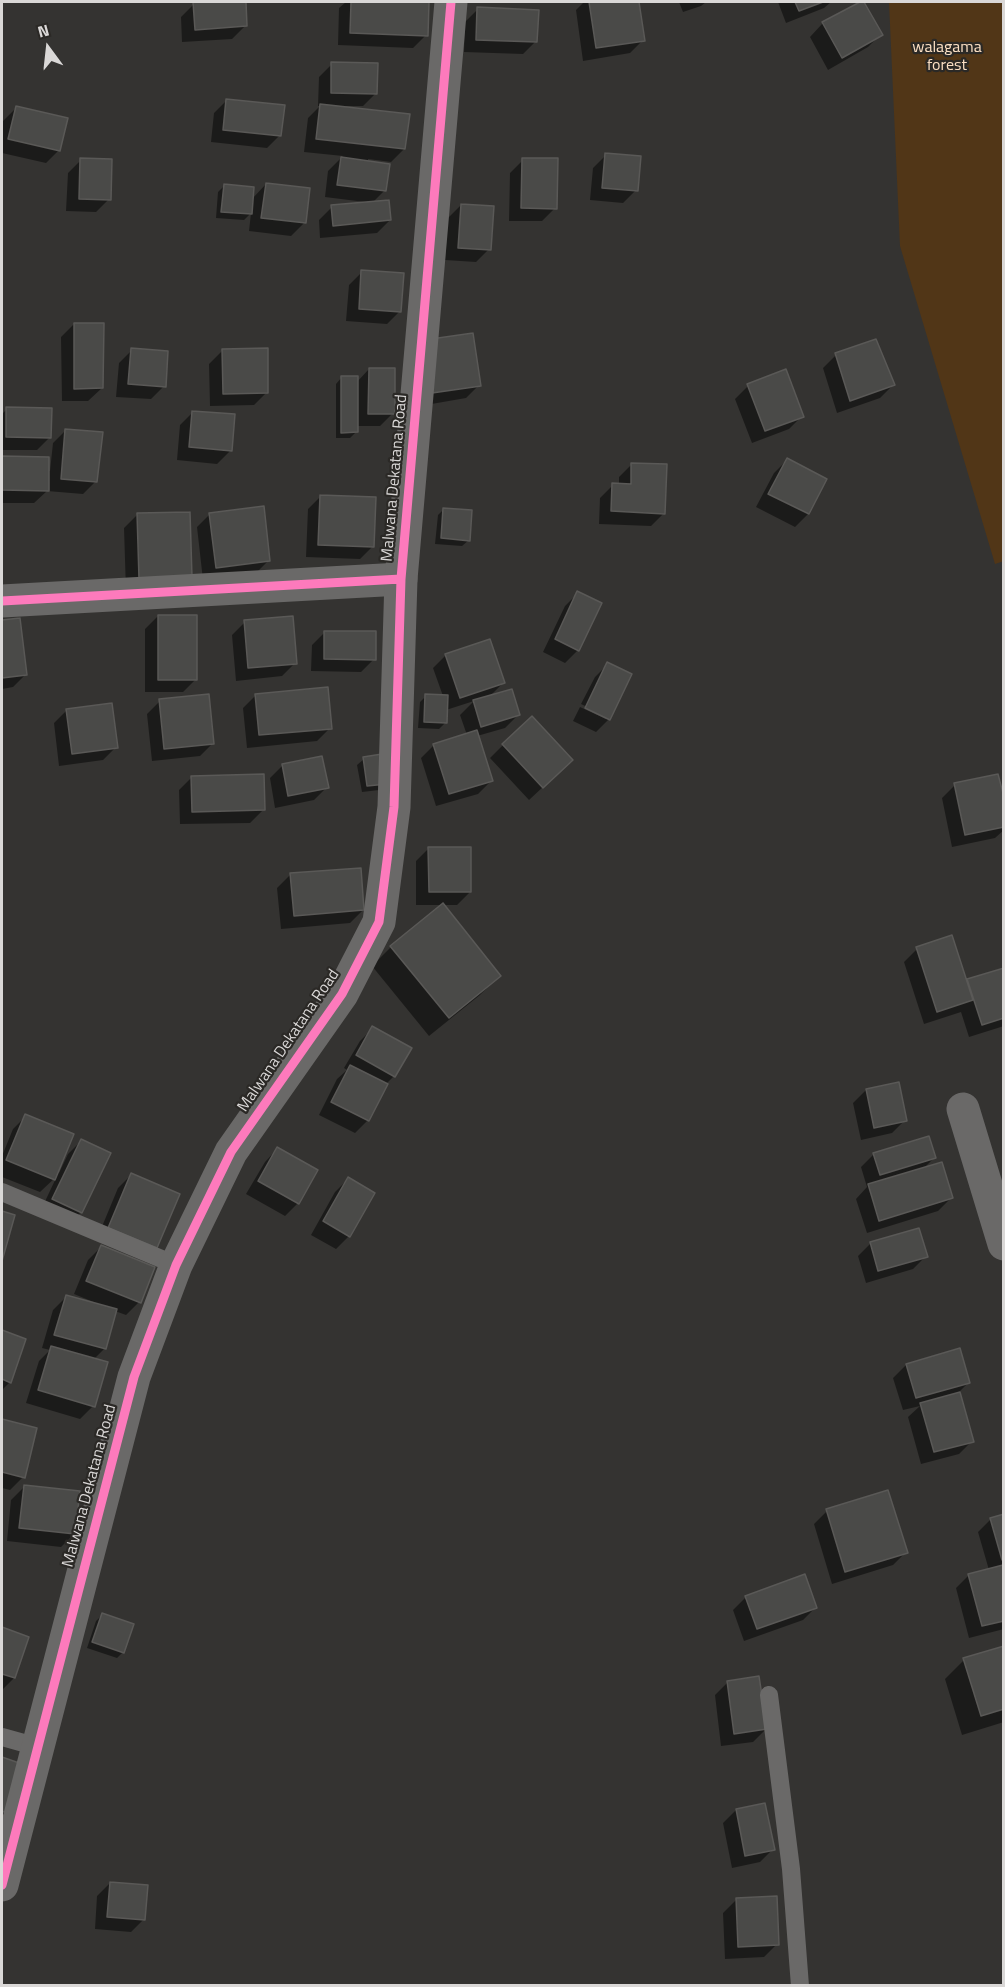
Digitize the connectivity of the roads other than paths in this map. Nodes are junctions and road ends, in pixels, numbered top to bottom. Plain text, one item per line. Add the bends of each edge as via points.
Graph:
1 (451, 2) edge
2 (401, 579) junction
3 (2, 601) edge
4 (963, 1109) dead end
5 (2, 1192) edge
6 (1004, 1244) edge
7 (176, 1265) junction
8 (769, 1695) dead end
9 (2, 1737) edge
10 (38, 1747) junction
11 (2, 1885) edge
12 (800, 1986) edge

1 - 2 street, Malwana Dekatana Road
2 - 3 street
2 - 7 street, Malwana Dekatana Road via 394,807 380,922 342,994 231,1152
4 - 6 street
5 - 7 lane
7 - 10 street, Malwana Dekatana Road via 134,1377
8 - 12 lane via 791,1869
9 - 10 lane
10 - 11 street, Malwana Dekatana Road

